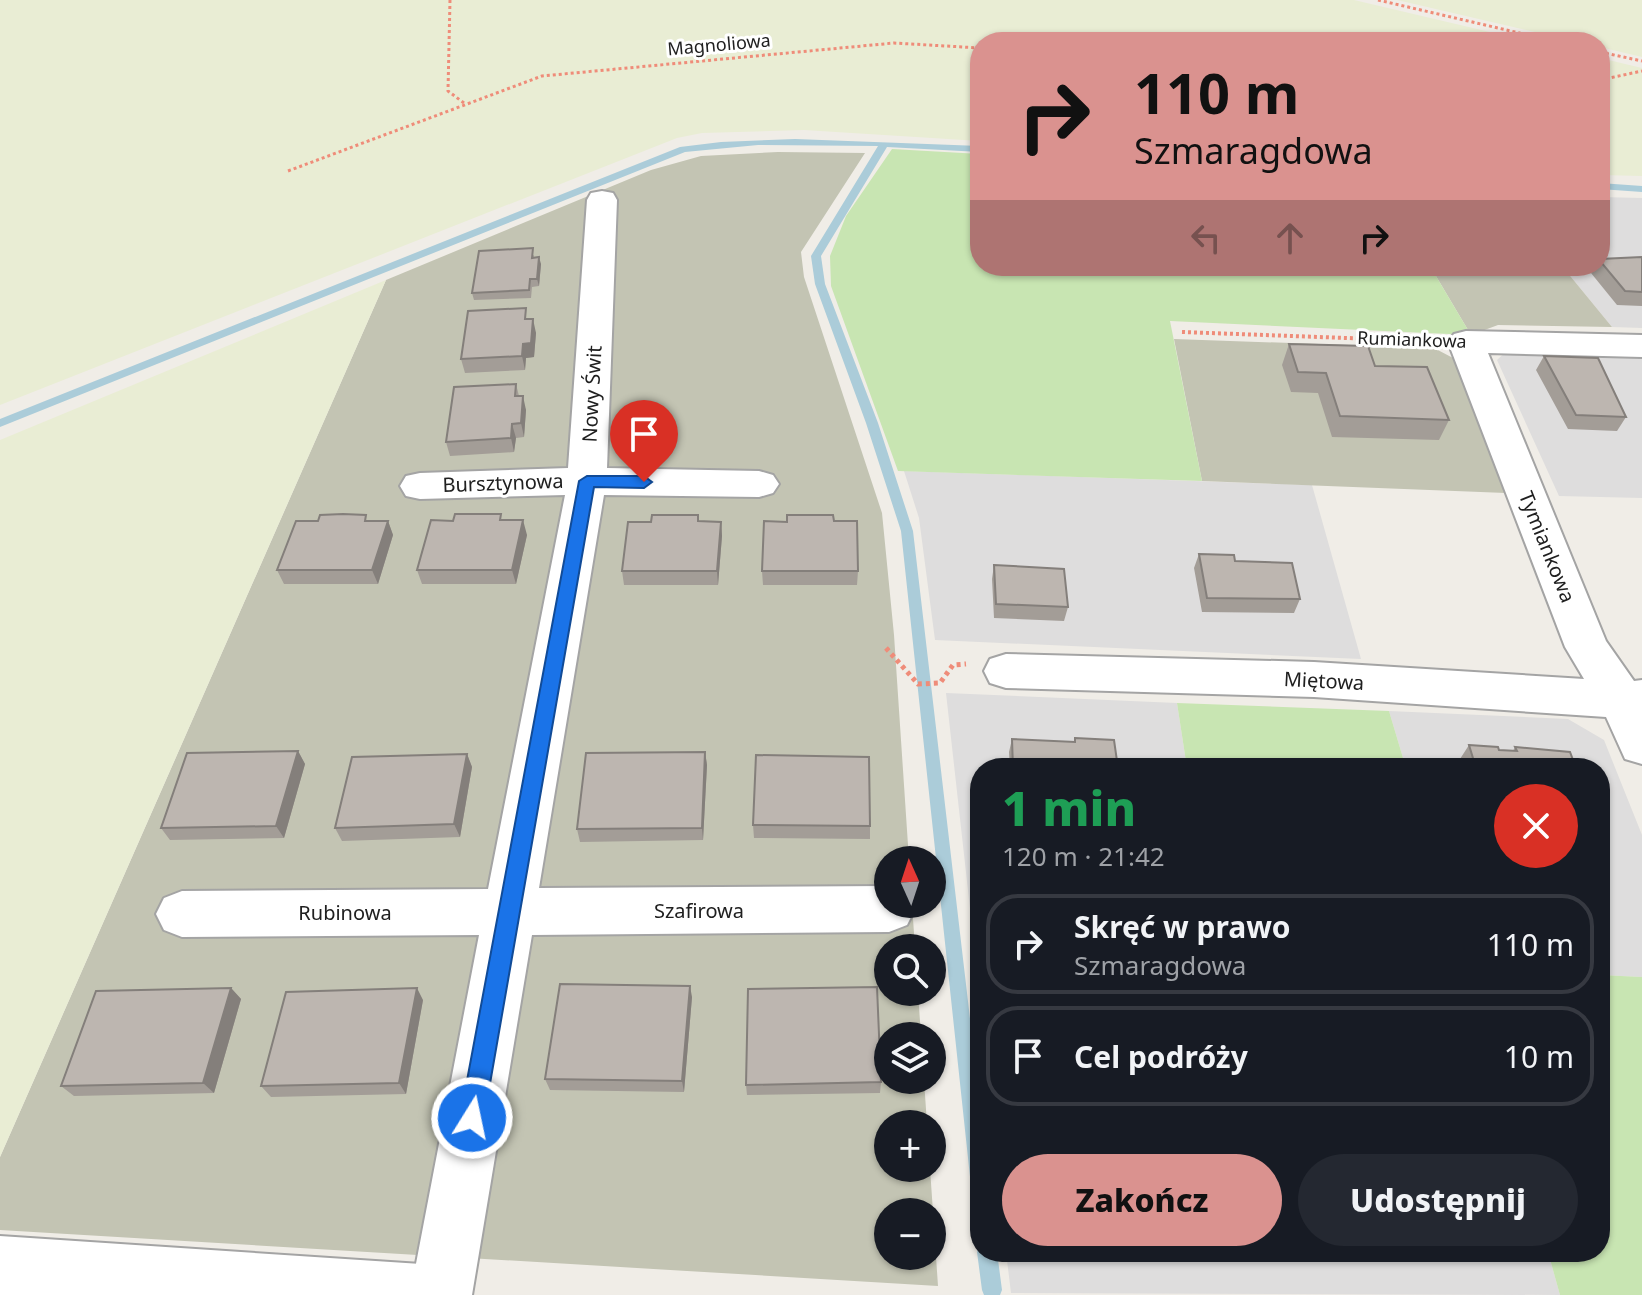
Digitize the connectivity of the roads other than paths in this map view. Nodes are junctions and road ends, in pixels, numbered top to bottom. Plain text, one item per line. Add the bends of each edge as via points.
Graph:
1 (602, 200) dead end
2 (1466, 342) joint
3 (1642, 346) edge
4 (587, 481) junction
5 (759, 484) dead end
6 (420, 486) dead end
7 (1006, 671) dead end
8 (1632, 699) edge
9 (1642, 745) edge
10 (874, 909) edge
11 (509, 912) junction
12 (182, 914) dead end
13 (0, 1267) edge
14 (421, 1295) edge
15 (441, 1295) edge

1 - 4 street, Nowy Świt
2 - 3 street, Rumiankowa
2 - 8 street, Tymiankowa via 1587,647
4 - 5 street, Bursztynowa
4 - 6 street, Bursztynowa
4 - 11 street, Nowy Świt
7 - 8 street, Miętowa via 1483,688
8 - 9 street, Tymiankowa
10 - 11 street, Szafirowa
11 - 12 street, Rubinowa
11 - 15 street, Nowy Świt
13 - 14 street

